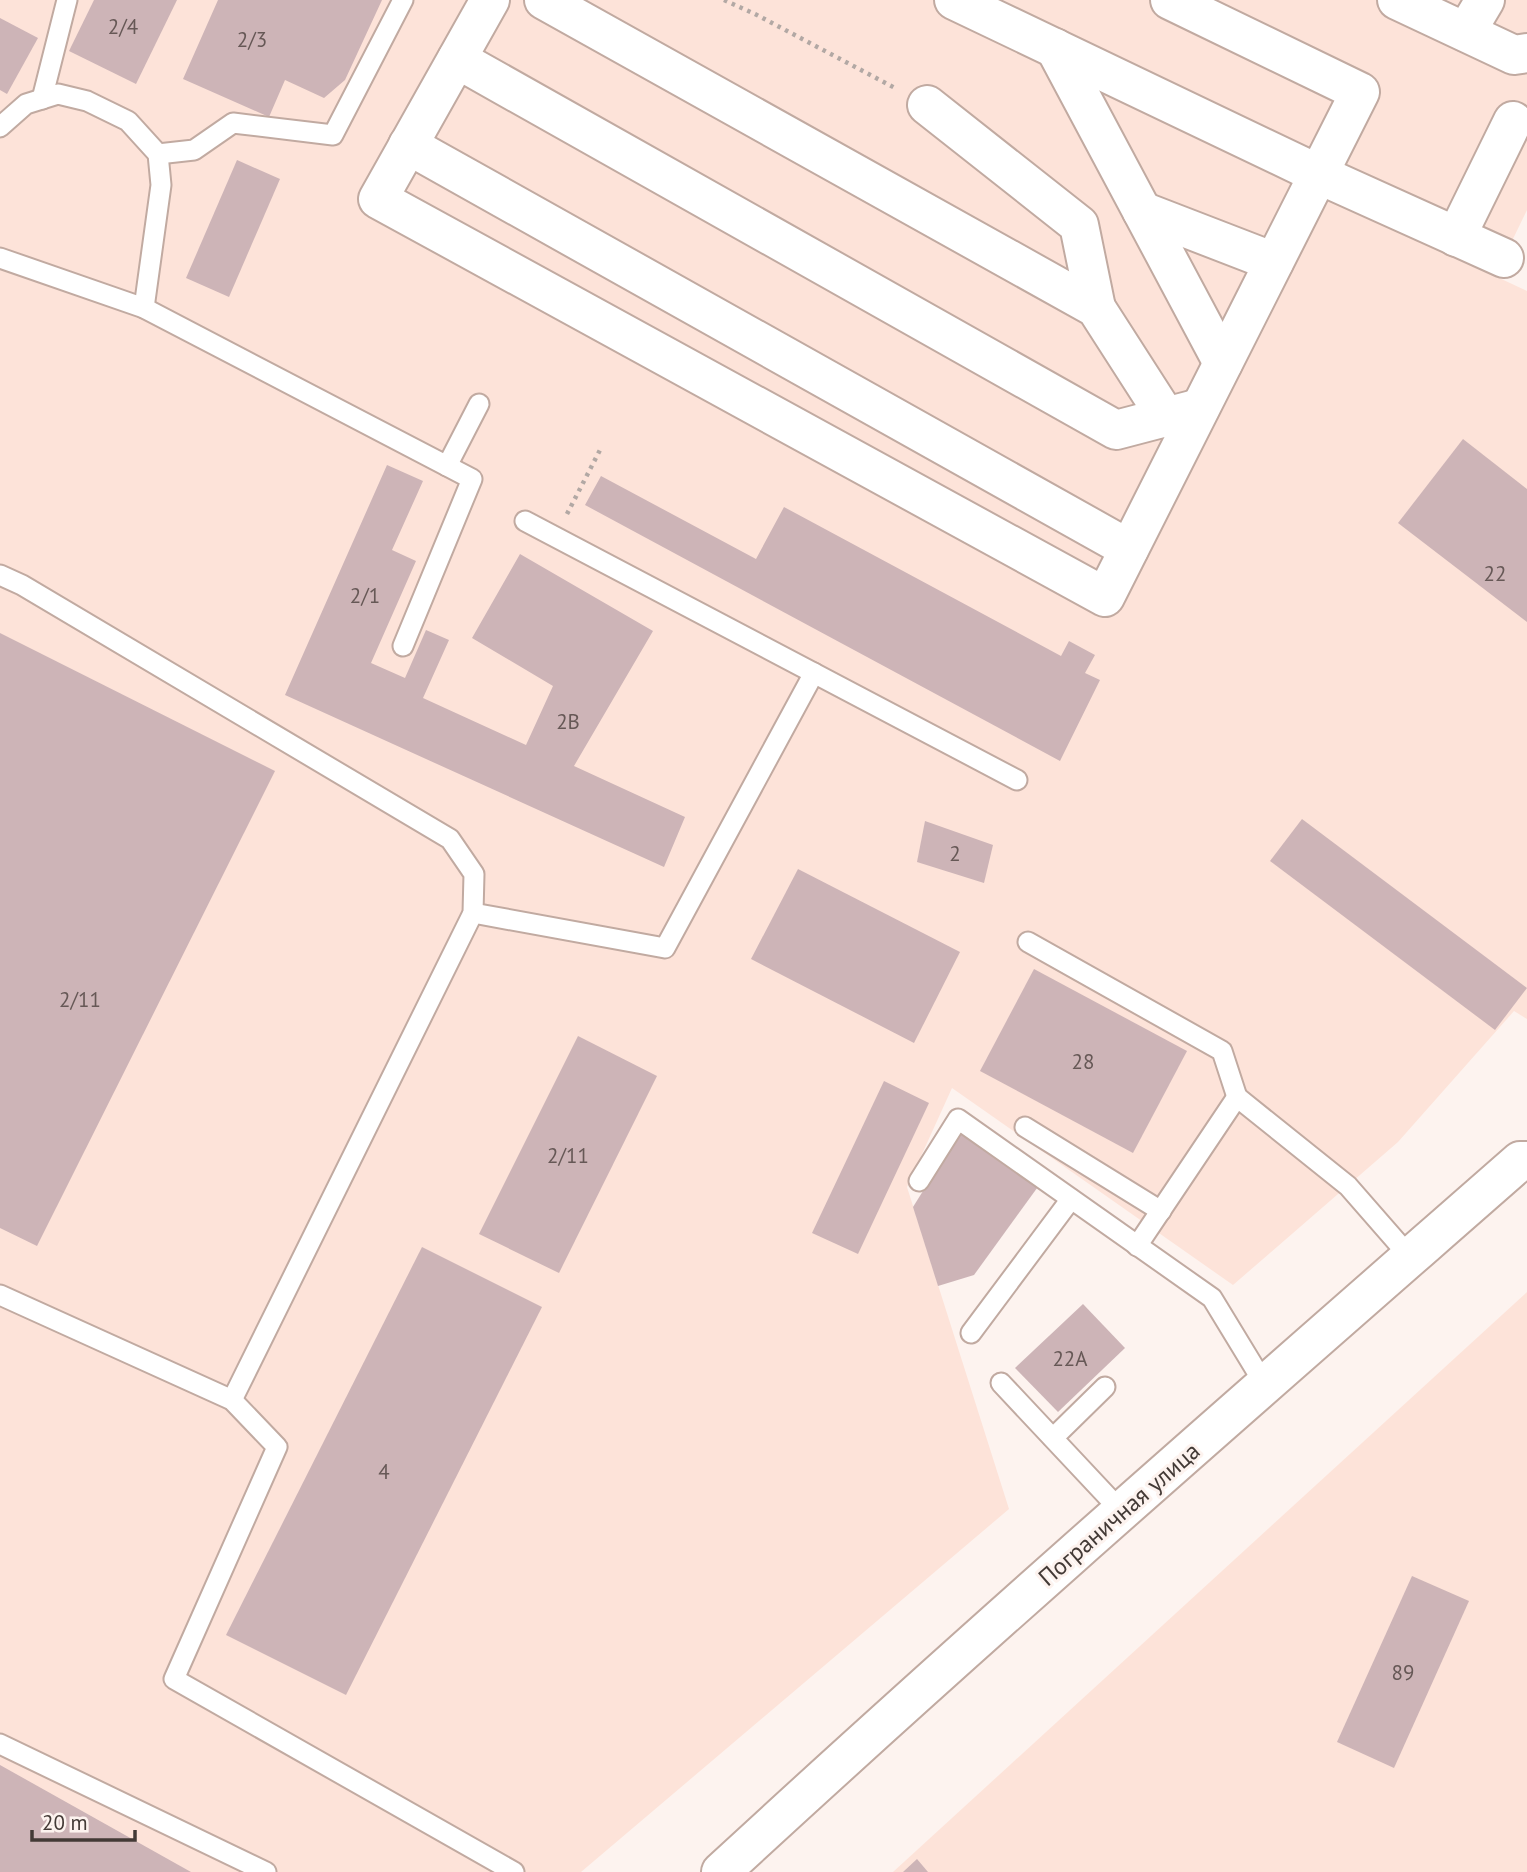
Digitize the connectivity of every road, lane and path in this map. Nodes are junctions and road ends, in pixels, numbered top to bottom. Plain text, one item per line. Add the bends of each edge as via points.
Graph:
1 (67, 0) edge
2 (403, 0) edge
3 (490, 0) edge
4 (544, 0) edge
5 (724, 0) edge
6 (954, 0) edge
7 (1170, 0) edge
8 (1397, 0) edge
9 (1475, 16) edge
10 (1055, 48) junction
11 (1527, 52) edge
12 (457, 59) junction
13 (42, 99) junction
14 (927, 105) joint
15 (1513, 121) dead end
16 (0, 127) edge
17 (408, 145) junction
18 (158, 154) junction
19 (1318, 174) junction
20 (1142, 211) junction
21 (1455, 237) junction
22 (0, 258) edge
23 (1509, 261) dead end
24 (1274, 262) junction
25 (144, 308) junction
26 (1096, 308) junction
27 (1223, 363) junction
28 (479, 404) dead end
29 (1183, 412) junction
30 (600, 450) dead end
31 (447, 466) junction
32 (525, 520) dead end
33 (555, 537) junction
34 (1129, 549) junction
35 (0, 575) edge
36 (403, 646) dead end
37 (814, 673) junction
38 (1017, 780) dead end
39 (473, 913) junction
40 (1028, 942) dead end
41 (1237, 1097) junction
42 (1025, 1128) dead end
43 (1525, 1159) edge
44 (919, 1181) dead end
45 (1071, 1199) junction
46 (1161, 1211) junction
47 (1138, 1246) junction
48 (1410, 1257) junction
49 (0, 1295) edge
50 (971, 1333) dead end
51 (1001, 1383) dead end
52 (1265, 1385) junction
53 (1105, 1387) dead end
54 (232, 1400) junction
55 (1053, 1438) junction
56 (1122, 1512) junction
57 (0, 1744) edge
58 (266, 1872) edge
59 (514, 1872) edge
60 (721, 1872) edge

1 - 13 lane
2 - 18 lane via 333,135 233,123 194,150
3 - 12 street
4 - 26 street
5 - 14 path
6 - 10 street
7 - 19 street via 1360,92
8 - 9 street
9 - 11 street via 1514,55
10 - 19 street
10 - 20 street
12 - 17 street
12 - 29 street via 1116,430
13 - 16 lane via 26,104
13 - 18 lane via 58,94 87,101 128,121
14 - 26 street via 1079,225
15 - 21 street
17 - 34 street
17 - 34 street via 378,199 1105,597
18 - 25 lane via 161,186
19 - 21 street
19 - 24 street
20 - 24 street
20 - 27 street
21 - 23 street
22 - 25 lane
24 - 27 street
25 - 31 lane
26 - 29 street
27 - 29 street
28 - 31 lane
29 - 34 street
30 - 33 path
31 - 36 lane via 472,479
32 - 33 lane
33 - 37 lane
35 - 39 lane via 450,839 474,874
37 - 38 lane
37 - 39 lane via 665,948
39 - 54 lane
40 - 41 lane via 1223,1051
41 - 46 lane
41 - 48 lane via 1348,1186
42 - 46 lane
43 - 48 street, Пограничная улица
44 - 45 lane via 958,1119
45 - 47 lane
45 - 50 lane
46 - 47 lane
47 - 52 lane via 1212,1298
48 - 52 street, Пограничная улица
49 - 54 lane
51 - 55 lane
52 - 56 street, Пограничная улица
53 - 55 lane
54 - 59 lane via 276,1447 174,1679
55 - 56 lane
56 - 60 street, Пограничная улица
57 - 58 lane

